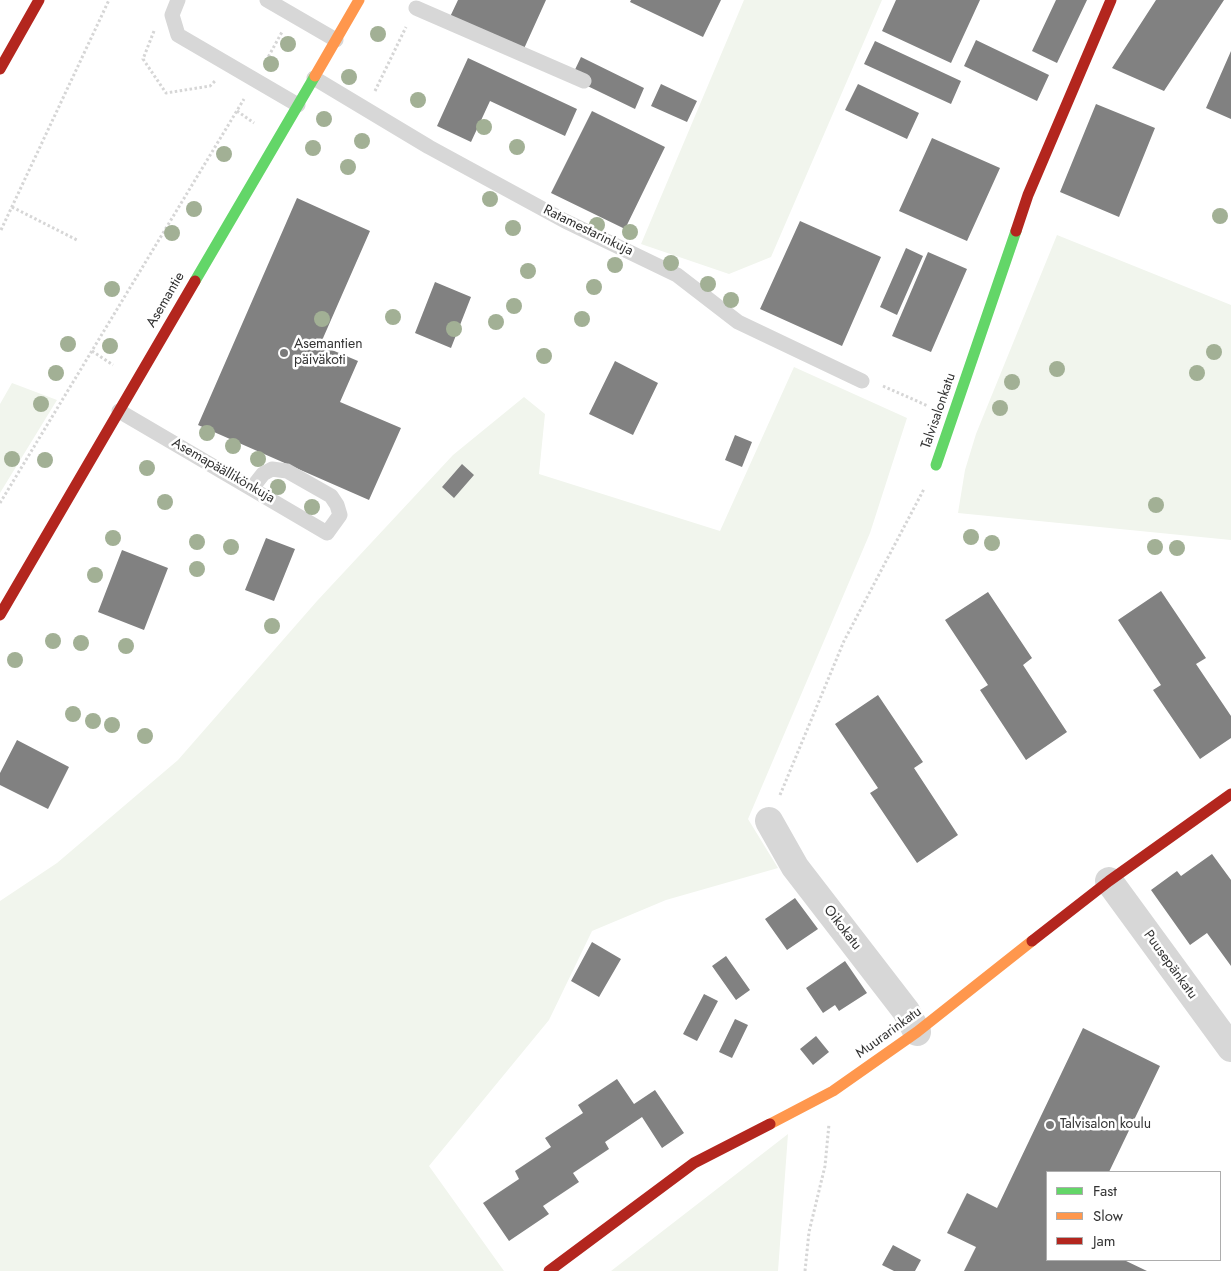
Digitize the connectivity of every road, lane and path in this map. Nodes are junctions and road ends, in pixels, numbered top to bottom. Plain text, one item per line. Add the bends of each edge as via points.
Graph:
1 (39, 0) edge
2 (109, 0) edge
3 (178, 0) edge
4 (267, 0) edge
5 (359, 0) edge
6 (1111, 0) edge
7 (416, 8) joint
8 (172, 15) junction
9 (292, 15) junction
10 (336, 40) junction
11 (230, 66) junction
12 (0, 69) edge
13 (314, 78) junction
14 (255, 80) junction
15 (584, 81) dead end
16 (298, 105) junction
17 (366, 111) junction
18 (12, 207) junction
19 (1, 230) edge
20 (77, 240) dead end
21 (862, 381) dead end
22 (892, 392) dead end
23 (119, 411) junction
24 (954, 417) junction
25 (936, 465) joint
26 (252, 488) junction
27 (0, 503) edge
28 (0, 615) edge
29 (1231, 794) edge
30 (769, 821) joint
31 (1109, 881) junction
32 (917, 1032) junction
33 (1231, 1048) edge
34 (833, 1091) junction
35 (549, 1271) edge
36 (805, 1271) edge

1 - 12 street
2 - 18 path
3 - 8 lane
4 - 9 lane
5 - 10 street, Asemantie
6 - 24 street, Talvisalonkatu via 1028,195
7 - 15 lane
7 - 17 path via 396,43
8 - 11 lane via 178,35
8 - 11 path via 153,32 142,59 166,93 210,86
9 - 10 lane
9 - 14 path
10 - 13 street, Asemantie
11 - 14 lane
13 - 16 street, Asemantie
13 - 17 lane, Ratamestarinkuja
14 - 16 lane
14 - 27 path
16 - 23 street, Asemantie
17 - 21 lane, Ratamestarinkuja via 565,221 677,274 738,322
18 - 19 path
18 - 20 path
22 - 24 path
23 - 26 lane, Asemapäällikönkuja
23 - 28 street, Asemantie
24 - 25 street, Talvisalonkatu
25 - 30 path, Talvisalonkatu via 844,641
26 - 26 lane, Asemapäällikönkuja via 327,533 340,515 331,496 287,471 272,469 263,474
29 - 31 street, Muurarinkatu
30 - 32 street, Oikokatu via 795,867 906,1010
31 - 32 street, Muurarinkatu
31 - 33 street, Puusepänkatu
32 - 34 street, Muurarinkatu
34 - 35 street, Muurarinkatu via 694,1163
34 - 36 path via 825,1166

